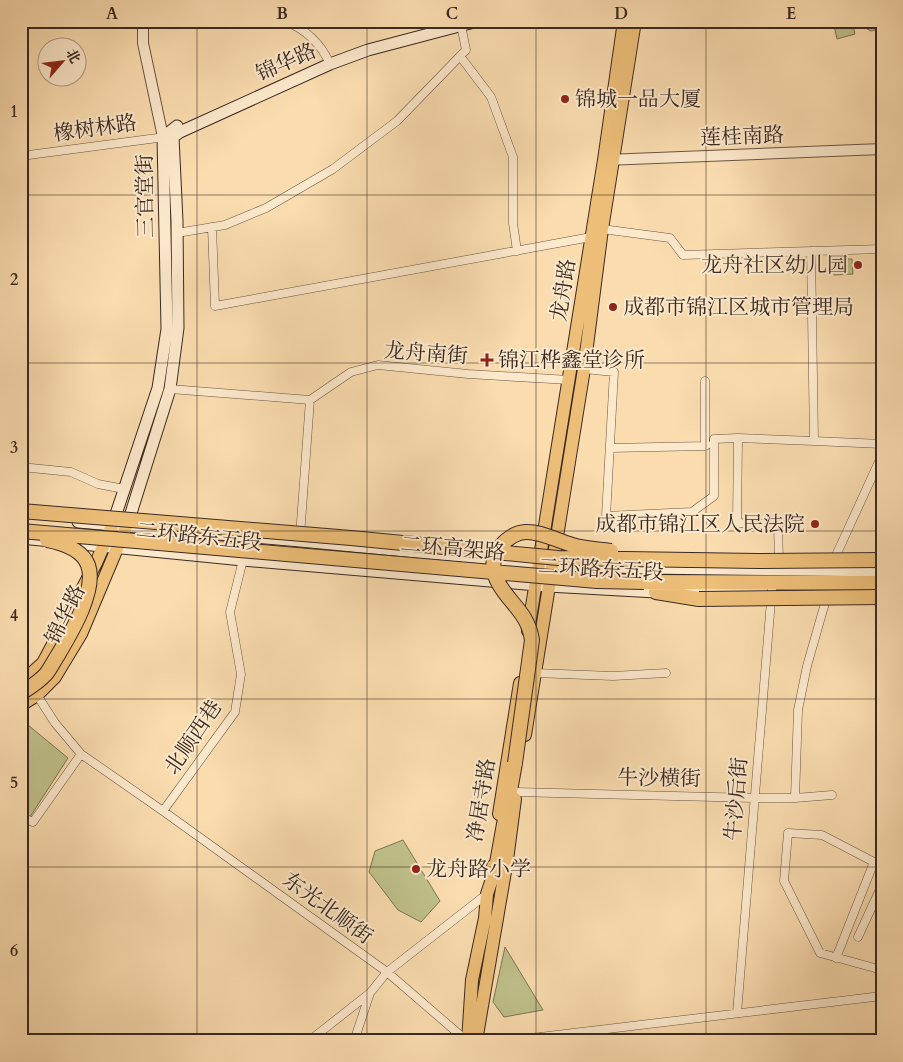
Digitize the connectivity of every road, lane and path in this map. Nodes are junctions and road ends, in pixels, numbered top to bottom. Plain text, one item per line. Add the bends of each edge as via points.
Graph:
1 (143, 21) edge
2 (285, 21) edge
3 (448, 21) edge
4 (478, 21) edge
5 (624, 21) edge
6 (635, 21) edge
7 (461, 25) junction
8 (460, 56) junction
9 (329, 61) junction
10 (168, 137) junction
11 (882, 149) edge
12 (21, 156) edge
13 (609, 160) junction
14 (212, 227) junction
15 (177, 233) junction
16 (596, 233) junction
17 (882, 249) edge
18 (518, 251) junction
19 (811, 251) junction
20 (584, 369) junction
21 (569, 380) junction
22 (704, 381) dead end
23 (170, 389) junction
24 (310, 400) junction
25 (738, 438) junction
26 (714, 440) junction
27 (814, 441) junction
28 (882, 444) edge
29 (705, 446) junction
30 (610, 448) junction
31 (882, 455) edge
32 (21, 467) edge
33 (124, 489) junction
34 (21, 511) edge
35 (21, 516) edge
36 (112, 526) junction
37 (126, 528) junction
38 (21, 530) edge
39 (21, 538) edge
40 (300, 541) junction
41 (102, 546) junction
42 (118, 547) junction
43 (243, 560) junction
44 (882, 560) edge
45 (758, 561) junction
46 (545, 565) junction
47 (780, 570) junction
48 (829, 570) junction
49 (882, 571) edge
50 (882, 584) edge
51 (542, 585) junction
52 (829, 587) junction
53 (772, 589) junction
54 (656, 592) junction
55 (882, 597) edge
56 (535, 673) junction
57 (666, 673) dead end
58 (21, 683) edge
59 (21, 693) edge
60 (37, 695) junction
61 (21, 705) edge
62 (81, 754) junction
63 (516, 792) junction
64 (832, 795) dead end
65 (754, 798) junction
66 (795, 798) junction
67 (163, 811) junction
68 (21, 817) edge
69 (878, 863) edge
70 (493, 876) junction
71 (882, 885) edge
72 (487, 894) junction
73 (858, 937) dead end
74 (836, 958) junction
75 (882, 970) edge
76 (387, 972) junction
77 (370, 993) junction
78 (882, 996) edge
79 (737, 1013) junction
80 (309, 1041) edge
81 (354, 1041) edge
82 (468, 1041) edge
83 (476, 1041) edge
84 (507, 1041) edge

1 - 10 street via 144,43
2 - 9 street via 309,35
3 - 9 main road via 395,34
4 - 7 main road, 锦华路
5 - 13 main road, 龙舟路
6 - 13 main road
7 - 8 street via 466,50
7 - 9 main road, 锦华路
8 - 14 street via 397,122 333,168 266,208 226,225
8 - 18 street via 491,97 513,157 513,224
9 - 10 main road, 锦华路
10 - 12 street, 橡树林路
10 - 15 main road, 三官堂街
10 - 33 main road, 三官堂街 via 167,329 158,388
11 - 13 street, 莲桂南路
13 - 16 main road, 龙舟路
14 - 15 street
14 - 18 street via 215,306
15 - 23 main road, 三官堂街 via 178,328
16 - 18 street
16 - 19 street via 670,238 683,255
16 - 20 main road
16 - 21 main road, 龙舟路
17 - 19 street
19 - 27 street
20 - 30 street via 614,372
20 - 46 main road
21 - 24 street, 龙舟南街 via 378,365 351,372
21 - 46 main road, 龙舟路
22 - 29 street
23 - 24 street
23 - 37 main road, 三官堂街
24 - 40 street
25 - 26 street
25 - 27 street
25 - 47 street via 737,523 778,524
26 - 29 street
26 - 30 street via 714,496 692,512 606,516
27 - 28 street
29 - 30 street
31 - 48 street
32 - 33 street via 72,472 98,484
33 - 36 main road, 三官堂街
34 - 45 highway, 二环高架路, bridge via 558,558
35 - 36 main road, 二环路东五段
36 - 37 main road, 二环路东五段
36 - 41 main road, 锦华路
37 - 40 main road, 二环路东五段
37 - 42 main road, 锦华路
38 - 50 highway, 二环高架路, bridge via 597,581
39 - 41 main road, 二环路东五段
39 - 59 highway, bridge via 68,545 88,564 90,580 80,615 60,651 45,675
40 - 46 main road, 二环路东五段
41 - 42 main road, 二环路东五段
41 - 58 main road, 锦华路 via 43,663
42 - 43 main road, 二环路东五段
42 - 60 main road, 锦华路 via 81,634 55,677
43 - 51 main road, 二环路东五段
43 - 67 street, 北顺西巷 via 230,612 241,674 235,712
44 - 45 highway, 二环高架路, bridge
45 - 70 highway, bridge via 589,548 532,531 508,539 495,554 494,574 525,618 532,640 515,763
46 - 47 main road, 二环路东五段
46 - 51 main road, 净居寺路
47 - 48 main road, 二环路东五段
48 - 49 main road, 二环路东五段
50 - 52 main road, 二环路东五段
51 - 54 main road, 二环路东五段
51 - 56 main road, 净居寺路
51 - 70 main road, 净居寺路 via 493,858
52 - 53 main road, 二环路东五段
52 - 66 street via 798,710
53 - 54 main road, 二环路东五段
53 - 65 street, 牛沙后街
54 - 55 highway, bridge via 699,599
56 - 57 street via 613,676
56 - 63 main road, 净居寺路
60 - 61 main road, 锦华路
60 - 62 street, 东光北顺街
62 - 67 street, 东光北顺街
62 - 68 street via 32,822
63 - 65 street, 牛沙横街
63 - 83 main road, 净居寺路
64 - 66 street, 牛沙横街
65 - 66 street, 牛沙横街
65 - 79 street, 牛沙后街
67 - 76 street, 东光北顺街
69 - 74 street
69 - 74 street via 822,835 788,833 784,881 820,953
70 - 72 main road, 净居寺路
71 - 73 street
72 - 76 street
72 - 82 main road, 净居寺路 via 472,980
74 - 75 street
76 - 77 street
76 - 82 street, 东光北顺街
77 - 80 street
77 - 81 street
78 - 79 street
79 - 84 street

